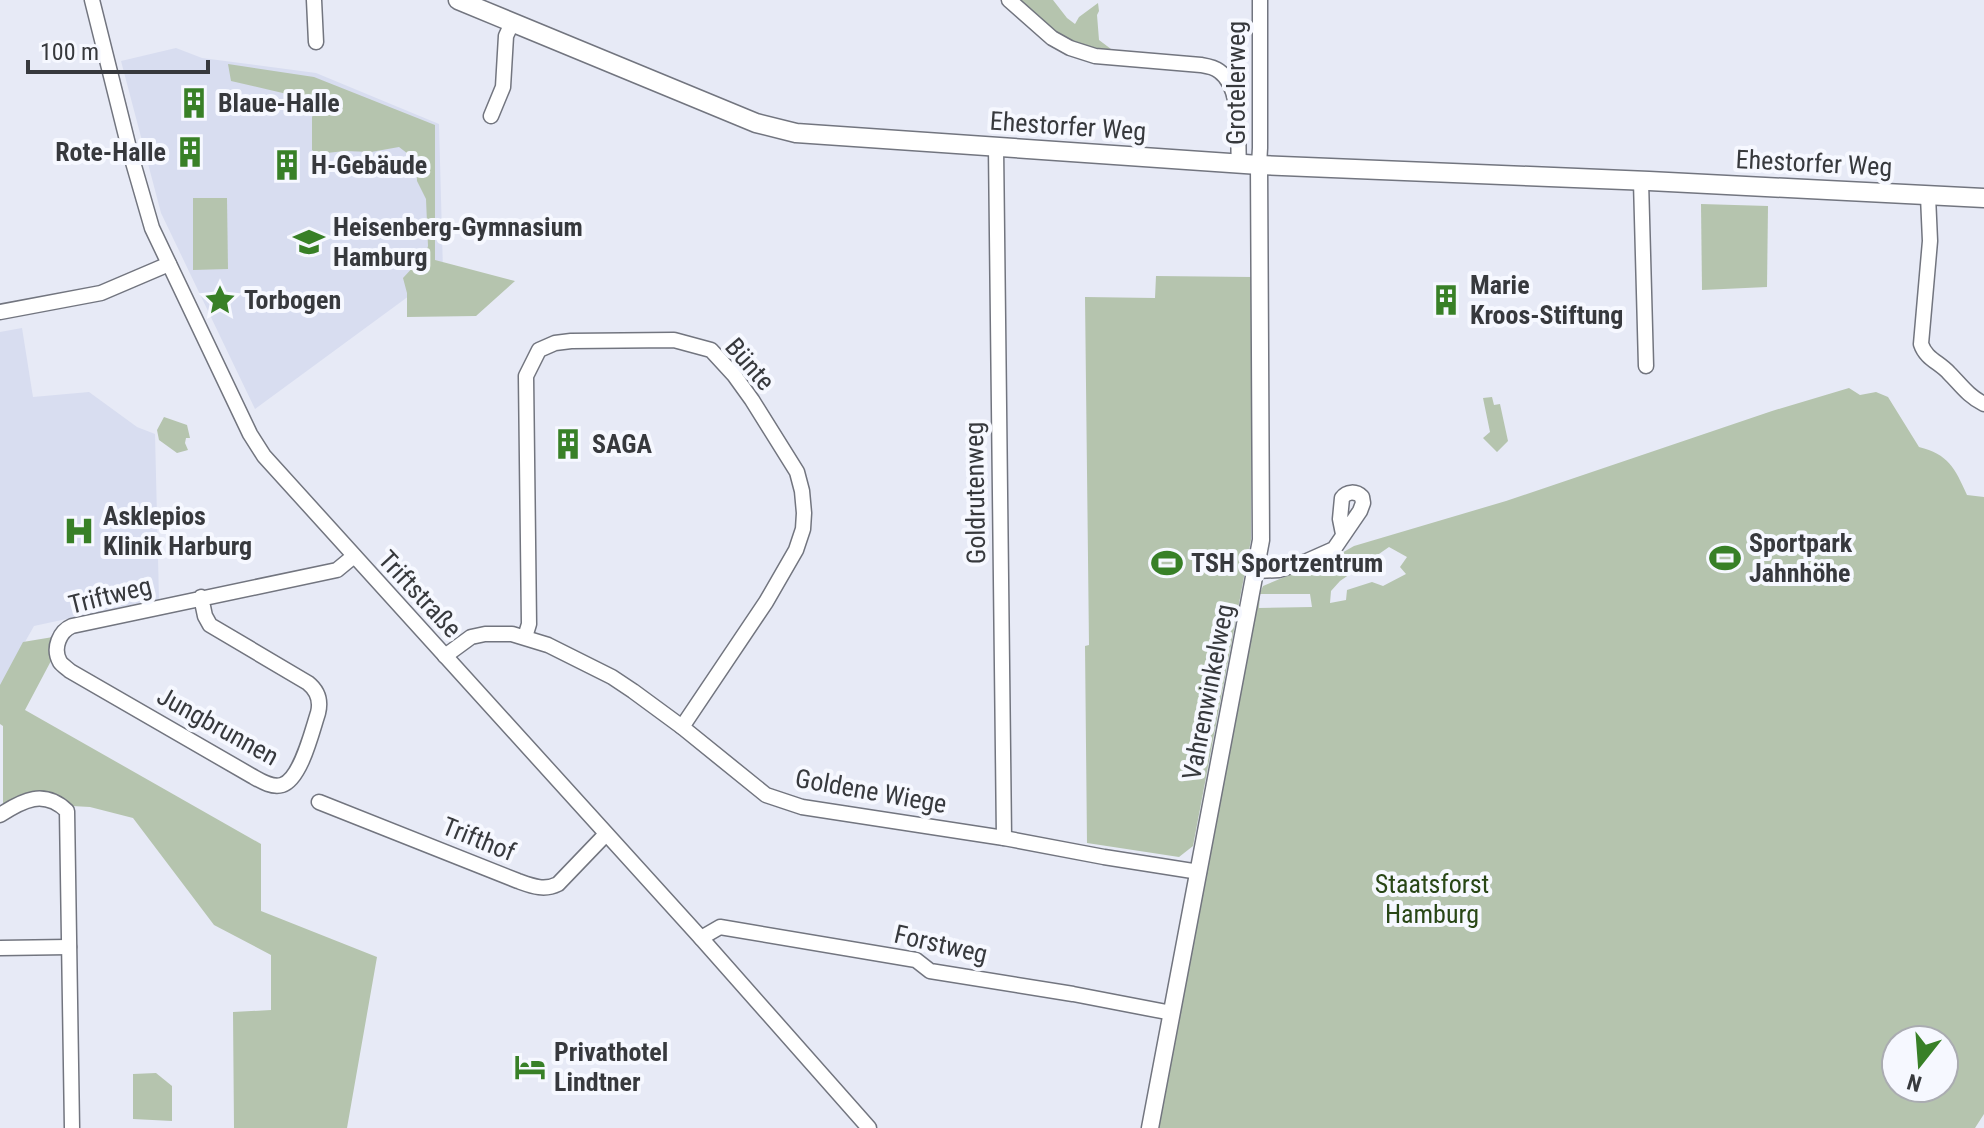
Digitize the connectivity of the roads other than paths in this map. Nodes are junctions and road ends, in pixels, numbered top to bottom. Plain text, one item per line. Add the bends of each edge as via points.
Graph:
1 (92, 0) edge
2 (314, 0) edge
3 (458, 0) edge
4 (1009, 0) edge
5 (1260, 0) edge
6 (512, 23) junction
7 (316, 42) dead end
8 (491, 116) dead end
9 (996, 147) junction
10 (1239, 164) junction
11 (1259, 165) junction
12 (1641, 181) junction
13 (1928, 196) junction
14 (1984, 198) edge
15 (169, 264) junction
16 (0, 312) edge
17 (1646, 366) dead end
18 (1984, 404) edge
19 (1343, 534) dead end
20 (354, 556) junction
21 (1256, 571) junction
22 (201, 597) junction
23 (62, 632) joint
24 (525, 637) junction
25 (445, 656) junction
26 (682, 727) junction
27 (319, 802) dead end
28 (0, 815) edge
29 (606, 834) junction
30 (1004, 838) junction
31 (1199, 872) junction
32 (701, 938) junction
33 (69, 947) junction
34 (0, 948) edge
35 (1172, 1013) junction
36 (72, 1128) edge
37 (869, 1128) edge
38 (1150, 1128) edge

1 - 15 street, Triftstraße via 147,213
2 - 7 street
3 - 6 main road, Ehestorfer Weg
4 - 10 street via 1070,48 1095,56 1216,69 1236,99
5 - 11 street, Grotelerweg
6 - 8 street via 506,36 503,87
6 - 9 main road, Ehestorfer Weg via 766,127
9 - 10 main road, Ehestorfer Weg
9 - 30 street, Goldrutenweg
10 - 11 main road, Ehestorfer Weg
11 - 12 main road, Ehestorfer Weg
11 - 21 street, Vahrenwinkelweg via 1261,540
12 - 13 main road, Ehestorfer Weg
12 - 17 street
13 - 14 main road, Ehestorfer Weg
13 - 18 street via 1930,241 1921,344
15 - 16 street via 101,293
15 - 20 street, Triftstraße via 250,434
19 - 21 street via 1334,549 1307,561
20 - 22 street, Triftweg via 337,570
20 - 25 street, Triftstraße
21 - 31 street, Vahrenwinkelweg
22 - 23 street, Triftweg
22 - 23 street, Jungbrunnen via 210,625 308,683 318,695 318,713 299,767 281,785 252,776 70,671 58,656
24 - 25 street, Goldene Wiege via 478,635
24 - 26 street, Goldene Wiege via 612,677
24 - 26 street, Bünte via 526,376 539,350 571,341 658,340 711,350 752,400 797,472 803,529 774,589
25 - 29 street, Triftstraße
26 - 30 street, Goldene Wiege via 766,795 802,807
27 - 29 street, Trifthof via 542,888 558,884
28 - 33 street via 38,798 54,800 67,811
29 - 32 street, Triftstraße
30 - 31 street, Goldene Wiege
31 - 35 street, Vahrenwinkelweg
32 - 35 street, Forstweg via 720,927 916,960 930,971
32 - 37 street, Triftstraße
33 - 34 street
33 - 36 street
35 - 38 street, Vahrenwinkelweg

